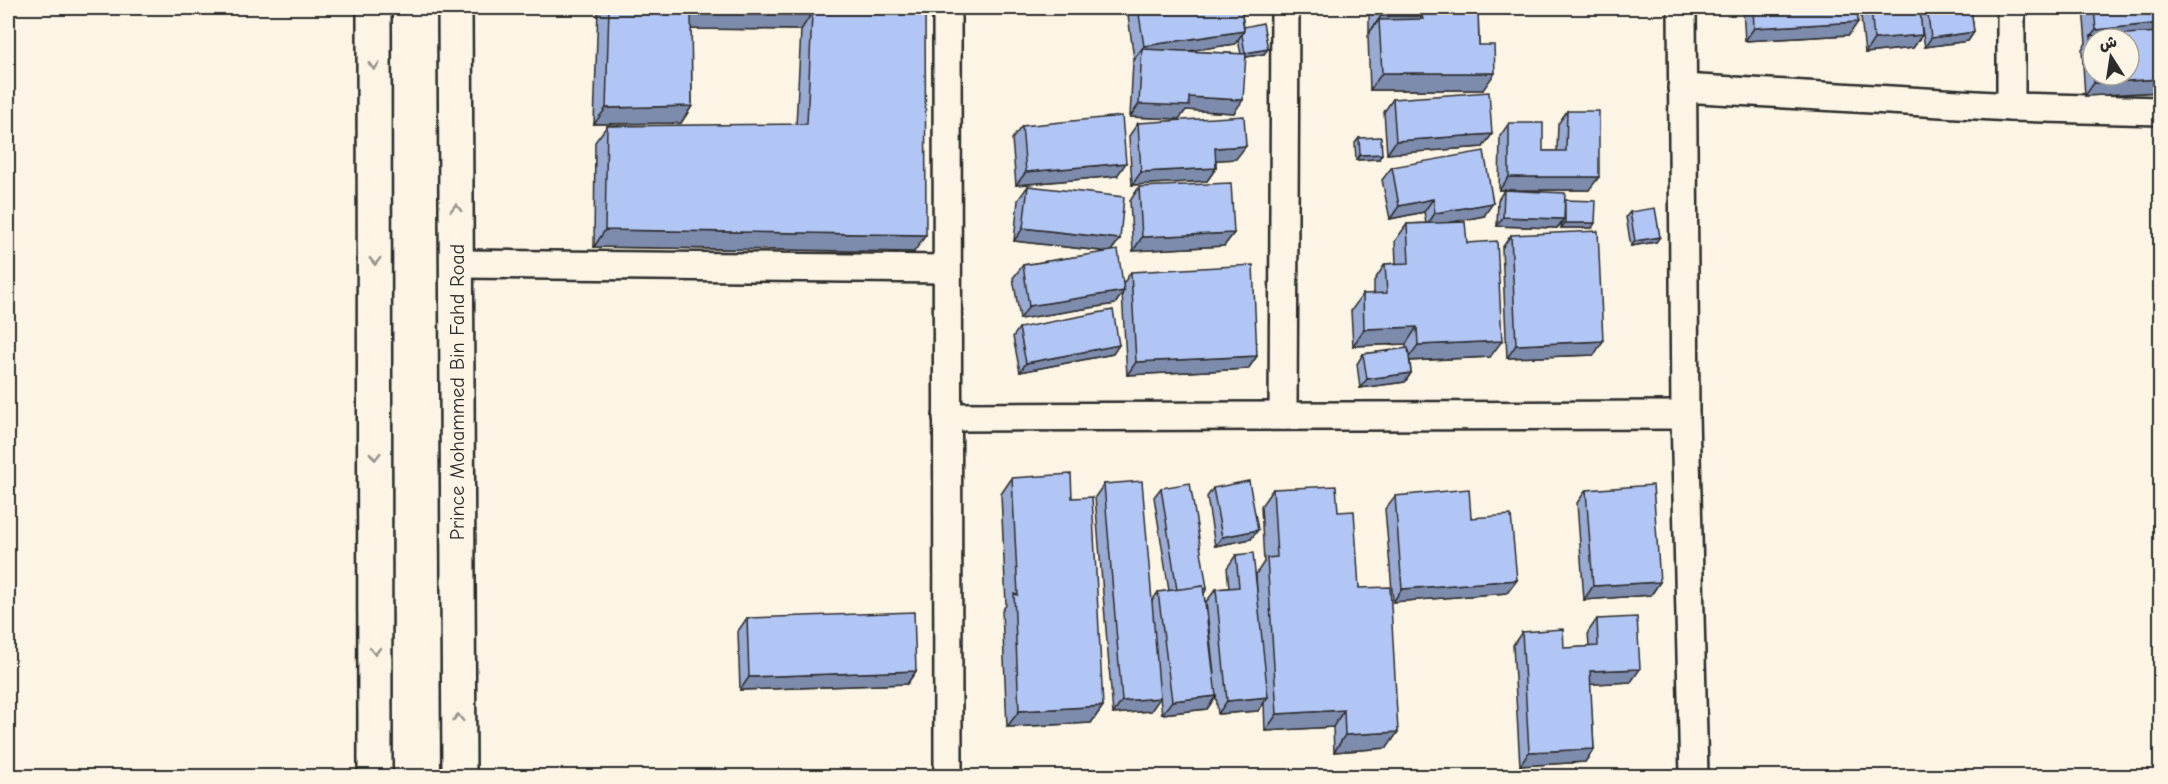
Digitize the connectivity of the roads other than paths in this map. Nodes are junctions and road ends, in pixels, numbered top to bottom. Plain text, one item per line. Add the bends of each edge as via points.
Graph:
1 (374, 8) edge
2 (455, 8) edge
3 (947, 8) edge
4 (1285, 8) edge
5 (1682, 8) edge
6 (2011, 8) edge
7 (1682, 88) junction
8 (2011, 107) junction
9 (2160, 111) edge
10 (456, 264) junction
11 (947, 269) junction
12 (1685, 415) junction
13 (1284, 416) junction
14 (947, 417) junction
15 (375, 777) edge
16 (459, 777) edge
17 (948, 777) edge
18 (1694, 777) edge

1 -> 15 street
10 -> 2 street, Prince Mohammed Bin Fahd Road
3 - 11 street
4 - 13 street
5 - 7 street
6 - 8 street
7 - 8 street
7 - 12 street
8 - 9 street
10 - 11 street
16 -> 10 street, Prince Mohammed Bin Fahd Road
11 - 14 street
12 - 13 street
12 - 18 street
13 - 14 street
14 - 17 street

